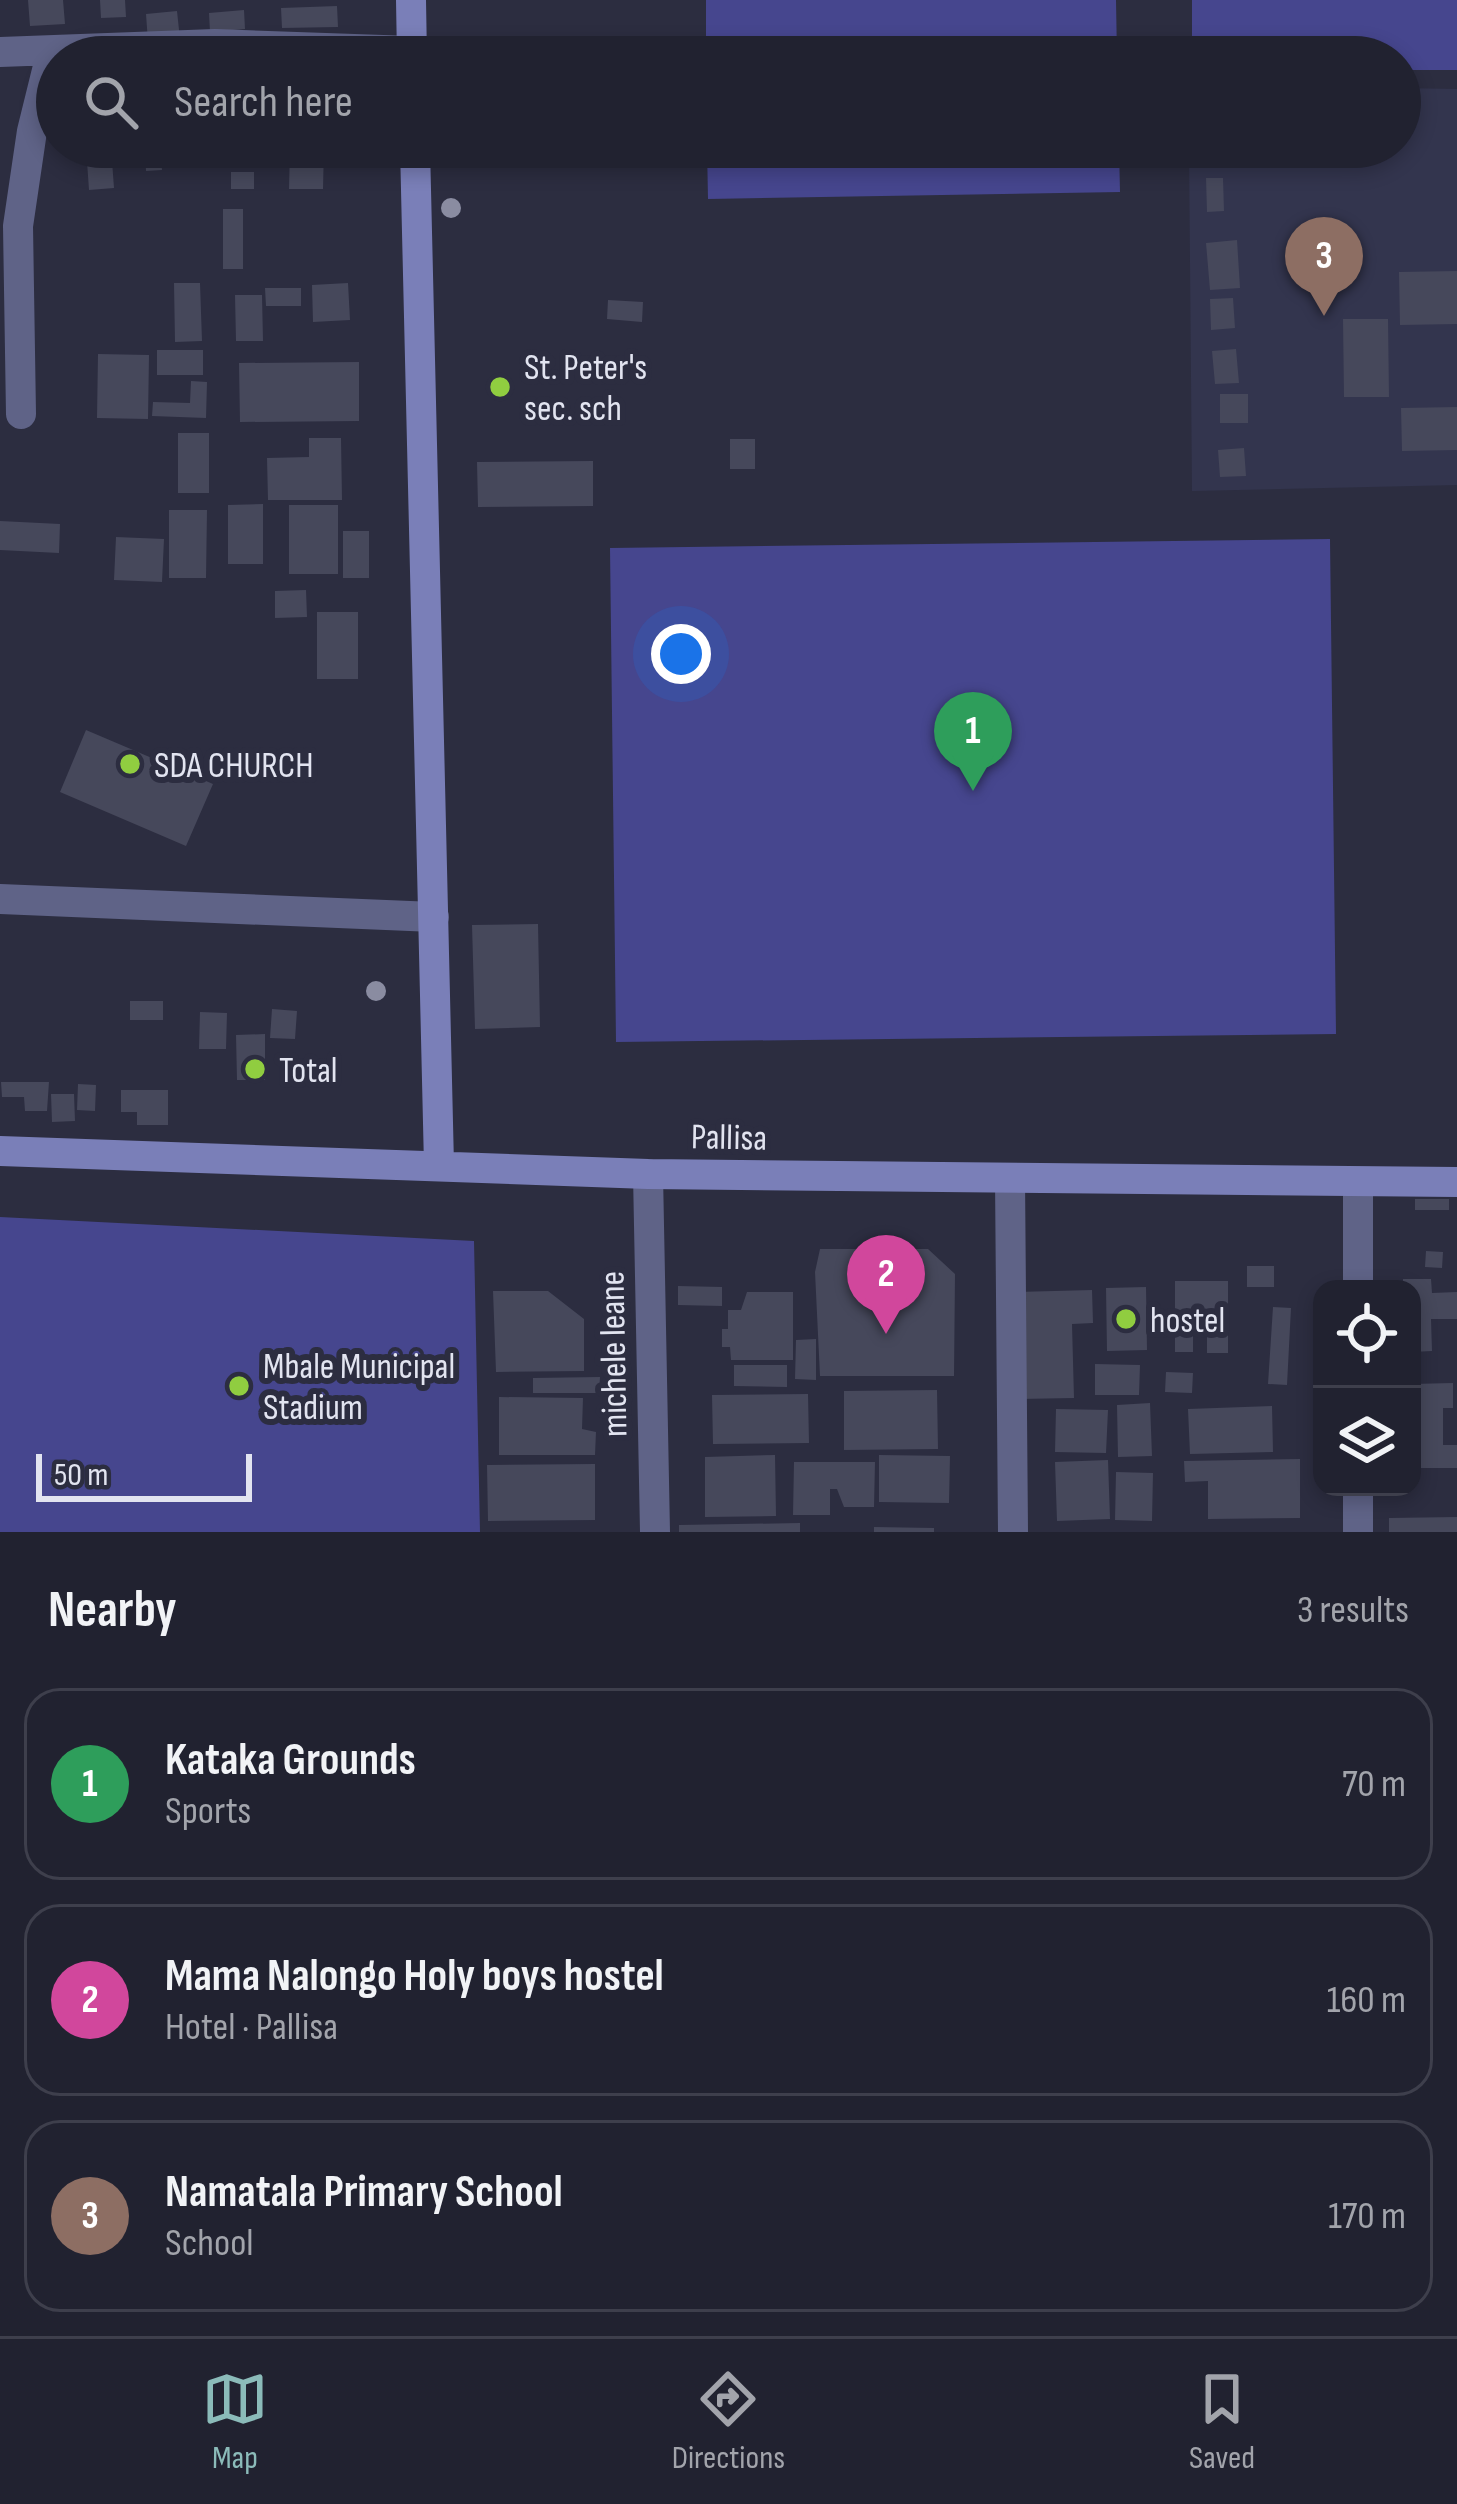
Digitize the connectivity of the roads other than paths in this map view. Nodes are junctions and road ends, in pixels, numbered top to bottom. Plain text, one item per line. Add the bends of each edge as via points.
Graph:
1 (411, 0) edge
2 (412, 36) edge
3 (0, 52) edge
4 (36, 53) edge
5 (36, 114) edge
6 (416, 168) edge
7 (21, 415) dead end
8 (0, 899) edge
9 (434, 917) junction
10 (0, 1151) edge
11 (439, 1166) junction
12 (648, 1174) junction
13 (1010, 1178) junction
14 (1457, 1182) edge
15 (1358, 1185) junction
16 (1358, 1280) edge
17 (1358, 1496) edge
18 (655, 1532) edge
19 (1013, 1532) edge
20 (1358, 1532) edge

1 - 2 main road
3 - 4 street
5 - 7 street via 18,226
6 - 9 main road
8 - 9 street
9 - 11 main road
10 - 11 main road, Pallisa
11 - 12 main road, Pallisa
12 - 13 main road, Pallisa
12 - 18 street, michele leane
13 - 15 main road, Pallisa
13 - 19 street
14 - 15 main road, Pallisa
15 - 16 street
17 - 20 street

